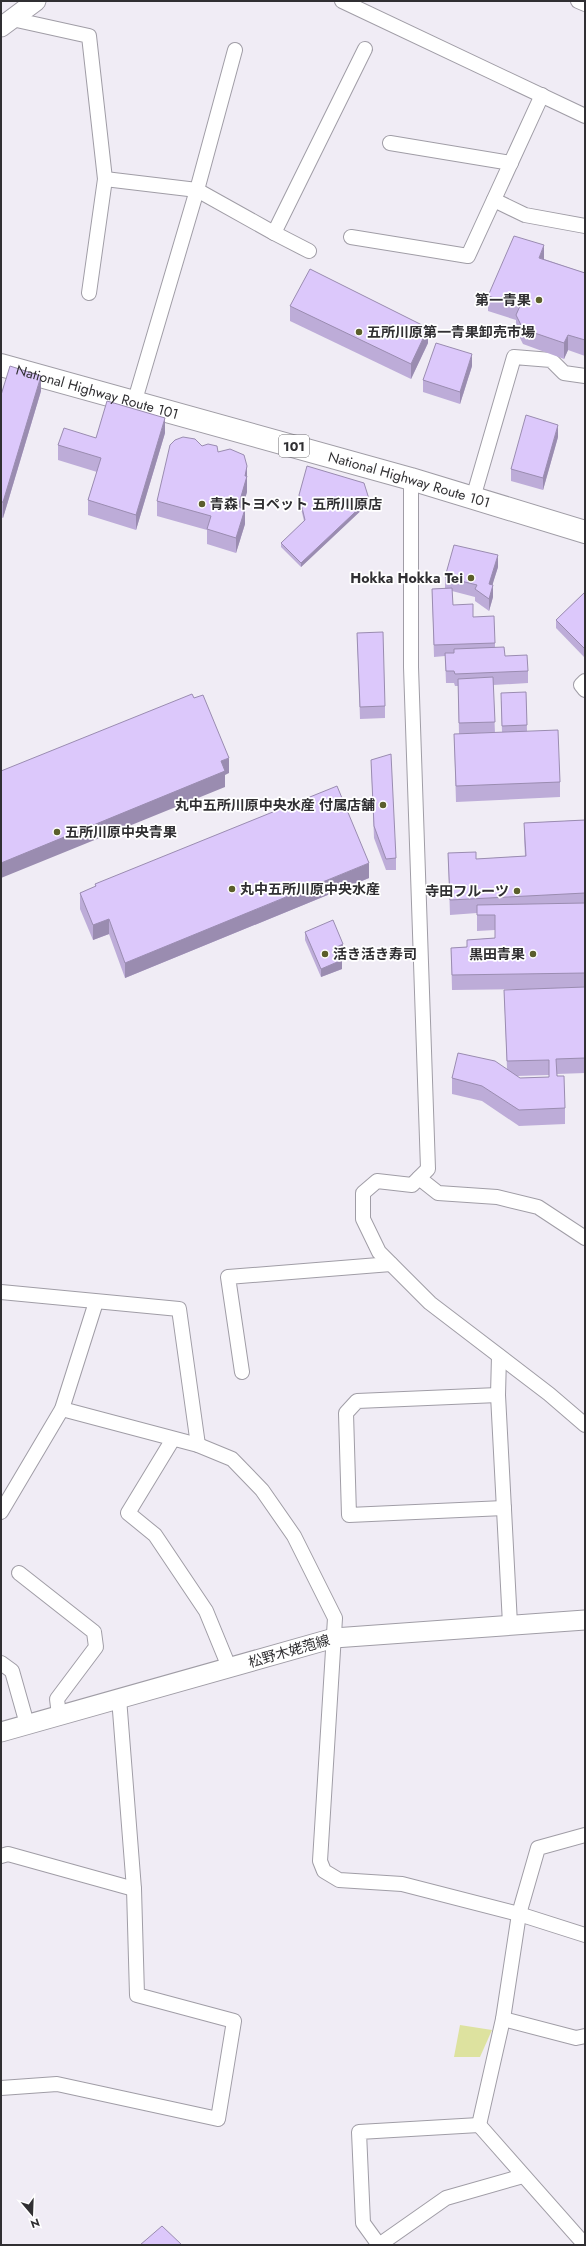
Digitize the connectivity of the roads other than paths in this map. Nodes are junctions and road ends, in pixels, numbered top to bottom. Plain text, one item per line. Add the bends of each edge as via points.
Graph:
1 (36, 1) edge
2 (342, 1) edge
3 (578, 1) edge
4 (585, 4) edge
5 (6, 23) edge
6 (365, 49) dead end
7 (235, 50) dead end
8 (542, 96) junction
9 (585, 116) edge
10 (390, 143) dead end
11 (511, 163) junction
12 (105, 179) junction
13 (197, 190) junction
14 (494, 200) junction
15 (585, 226) edge
16 (274, 234) junction
17 (351, 236) dead end
18 (309, 251) dead end
19 (89, 293) dead end
20 (1, 364) edge
21 (585, 376) edge
22 (135, 400) junction
23 (411, 479) junction
24 (473, 498) junction
25 (585, 532) edge
26 (585, 681) edge
27 (585, 690) edge
28 (419, 1178) junction
29 (585, 1238) edge
30 (391, 1264) junction
31 (1, 1292) edge
32 (96, 1302) junction
33 (499, 1356) junction
34 (242, 1372) dead end
35 (498, 1395) junction
36 (62, 1410) junction
37 (585, 1425) edge
38 (173, 1439) junction
39 (198, 1445) junction
40 (504, 1508) junction
41 (1, 1512) edge
42 (19, 1573) dead end
43 (585, 1620) edge
44 (510, 1624) junction
45 (334, 1638) junction
46 (1, 1663) edge
47 (230, 1667) junction
48 (119, 1698) junction
49 (59, 1715) junction
50 (27, 1724) junction
51 (1, 1732) edge
52 (585, 1835) edge
53 (1, 1856) edge
54 (134, 1889) junction
55 (519, 1914) junction
56 (585, 1935) edge
57 (504, 2019) junction
58 (585, 2036) edge
59 (1, 2088) edge
60 (479, 2126) junction
61 (523, 2176) junction
62 (585, 2244) edge

1 - 5 main road
2 - 8 street
3 - 4 street
5 - 12 street via 89,36
6 - 16 street
7 - 13 street
8 - 9 street
8 - 11 street
10 - 11 street
11 - 14 street
12 - 13 street
12 - 19 street
13 - 16 street
13 - 22 street
14 - 15 street via 525,215
14 - 17 street via 468,256
16 - 18 street
20 - 22 highway, National Highway Route 101 / 101
21 - 24 street via 564,373 551,360 514,357
22 - 23 highway, National Highway Route 101 / 101
23 - 24 highway, National Highway Route 101 / 101
23 - 28 street via 411,667 428,1169
24 - 25 highway, National Highway Route 101 / 101
26 - 27 street via 581,685
28 - 29 street via 438,1193 497,1197 538,1207
28 - 30 street via 412,1185 377,1181 363,1194 363,1219 379,1252
30 - 33 street via 430,1303
30 - 34 street via 228,1278
31 - 32 street
32 - 36 street
32 - 39 street via 179,1309
33 - 35 street
33 - 37 street
35 - 40 street
35 - 40 street via 358,1401 346,1413 350,1515
36 - 38 street
36 - 41 street
38 - 39 street
38 - 47 street via 128,1513 155,1535 206,1611
39 - 45 street via 232,1459 262,1490 294,1536 335,1618
40 - 44 street
42 - 49 street via 94,1632 96,1646 57,1699
43 - 44 main road, 松野木姥萢線
44 - 45 main road, 松野木姥萢線
45 - 47 main road, 松野木姥萢線
45 - 55 street via 320,1861 324,1871 339,1880 402,1884
46 - 50 street via 12,1671
47 - 48 main road, 松野木姥萢線
48 - 49 main road, 松野木姥萢線
48 - 54 street
49 - 50 main road, 松野木姥萢線
50 - 51 main road, 松野木姥萢線
52 - 55 street via 538,1848
53 - 54 street via 8,1854
54 - 59 street via 137,1995 234,2021 218,2119 57,2084
55 - 56 street
55 - 57 street
57 - 58 street via 576,2038
57 - 60 street
60 - 61 street
60 - 61 street via 359,2132 363,2223 379,2244 446,2198
61 - 62 street

